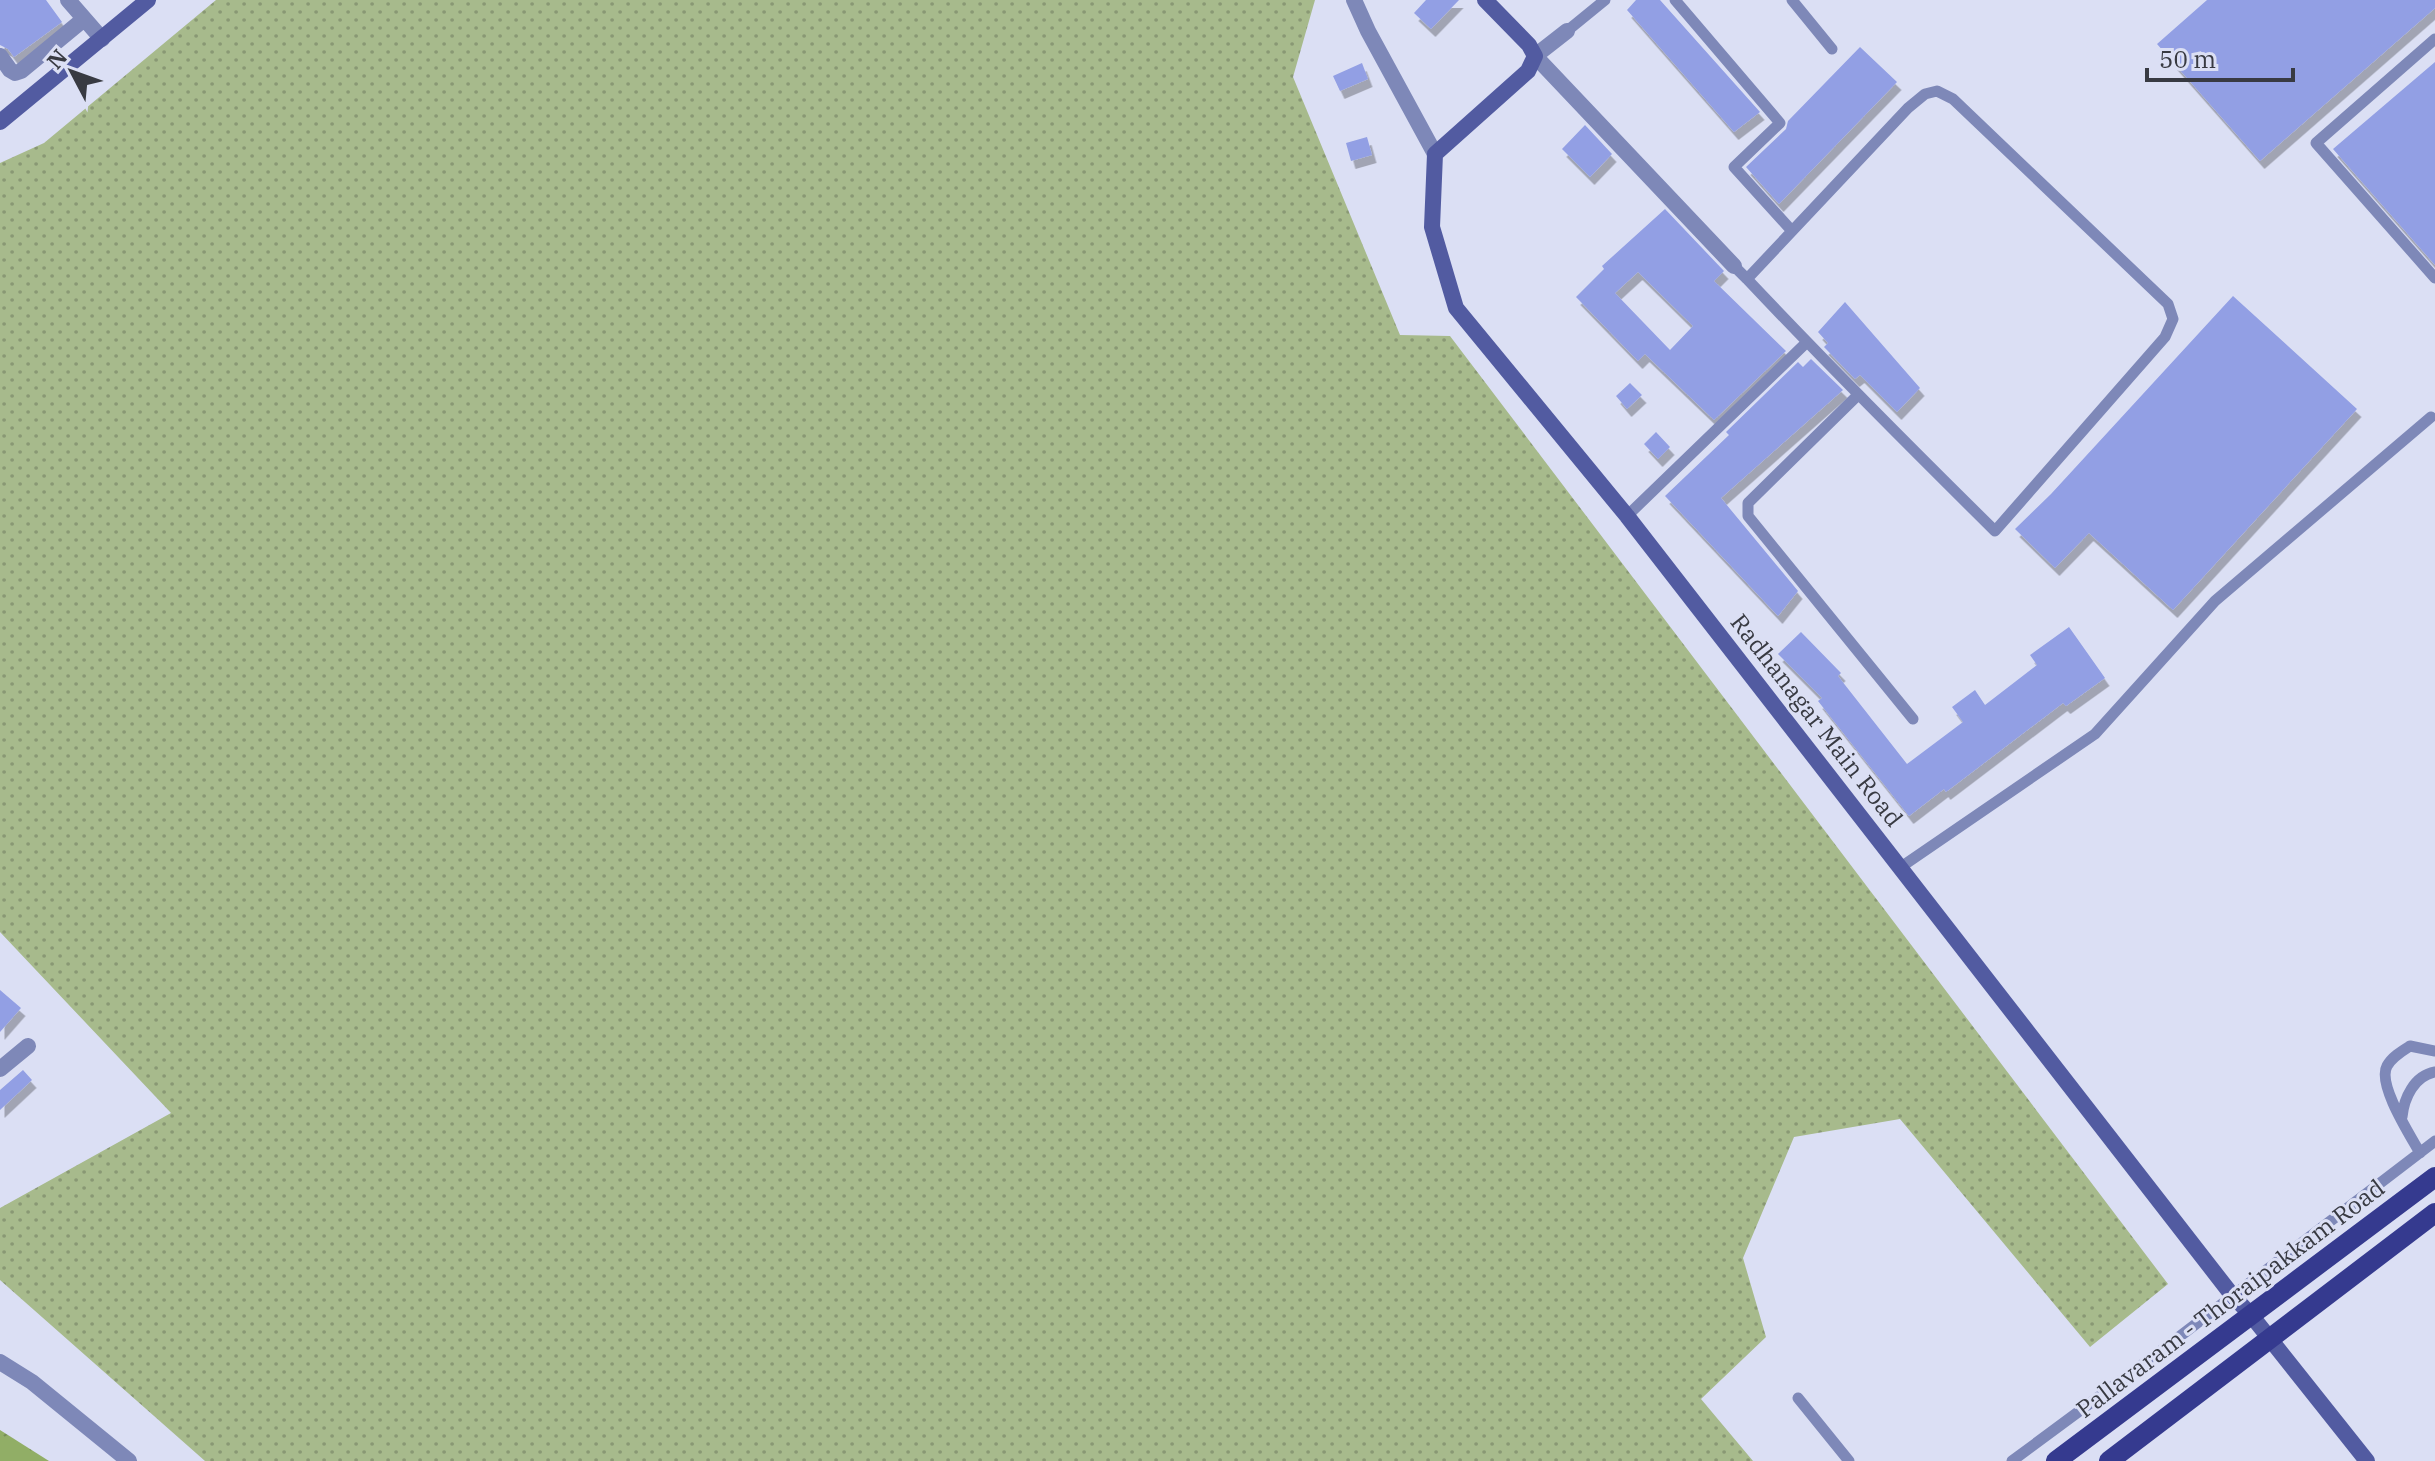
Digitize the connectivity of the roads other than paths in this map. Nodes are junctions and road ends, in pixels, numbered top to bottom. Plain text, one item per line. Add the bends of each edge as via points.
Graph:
1 (68, 0) edge
2 (148, 0) edge
3 (1354, 0) edge
4 (1485, 0) edge
5 (1605, 0) edge
6 (1675, 0) edge
7 (1792, 0) edge
8 (84, 19) junction
9 (1567, 31) joint
10 (102, 39) junction
11 (2435, 39) edge
12 (1832, 49) dead end
13 (0, 56) edge
14 (1535, 56) junction
15 (0, 122) edge
16 (1435, 154) junction
17 (1792, 231) junction
18 (1734, 266) joint
19 (2435, 278) edge
20 (1747, 279) junction
21 (1807, 342) junction
22 (1858, 395) junction
23 (2434, 418) edge
24 (1627, 516) junction
25 (1913, 719) dead end
26 (1901, 867) junction
27 (28, 1046) dead end
28 (2435, 1051) edge
29 (0, 1069) edge
30 (2435, 1072) edge
31 (2402, 1117) junction
32 (2435, 1141) edge
33 (2420, 1153) junction
34 (2435, 1177) edge
35 (2435, 1213) edge
36 (2232, 1295) junction
37 (2251, 1315) junction
38 (2269, 1339) junction
39 (0, 1362) edge
40 (1798, 1398) dead end
41 (129, 1461) edge
42 (1849, 1461) edge
43 (2012, 1461) edge
44 (2056, 1461) edge
45 (2109, 1461) edge
46 (2367, 1461) edge

1 - 8 street
2 - 10 street
3 - 16 street
4 - 14 street
5 - 9 lane
6 - 17 lane via 1780,123 1734,167
7 - 12 lane
8 - 10 street
8 - 13 street via 21,71 10,70
9 - 14 street
10 - 15 street
11 - 19 lane via 2316,143
14 - 16 street via 1528,71
14 - 18 street
16 - 24 street, Radhanagar Main Road via 1432,227 1456,308
17 - 20 lane
17 - 22 lane via 1908,108 1937,91 1953,99 2168,304 2172,314 2165,337 1995,531
18 - 20 lane
20 - 21 lane
21 - 22 lane
21 - 24 lane
22 - 25 lane via 1748,503 1748,516
23 - 26 lane via 2215,601 2095,734
24 - 26 street, Radhanagar Main Road
26 - 36 street, Radhanagar Main Road
27 - 29 street
28 - 31 lane via 2410,1046 2385,1069 2384,1082
30 - 31 lane via 2411,1089
31 - 33 lane
32 - 33 lane
33 - 36 lane
34 - 37 main road, Pallavaram - Thoraipakkam Road
35 - 38 main road
36 - 37 street, Radhanagar Main Road
36 - 43 lane
37 - 38 street, Radhanagar Main Road
37 - 44 main road, Pallavaram - Thoraipakkam Road
38 - 45 main road
38 - 46 street, Radhanagar Main Road
39 - 41 street
40 - 42 lane

